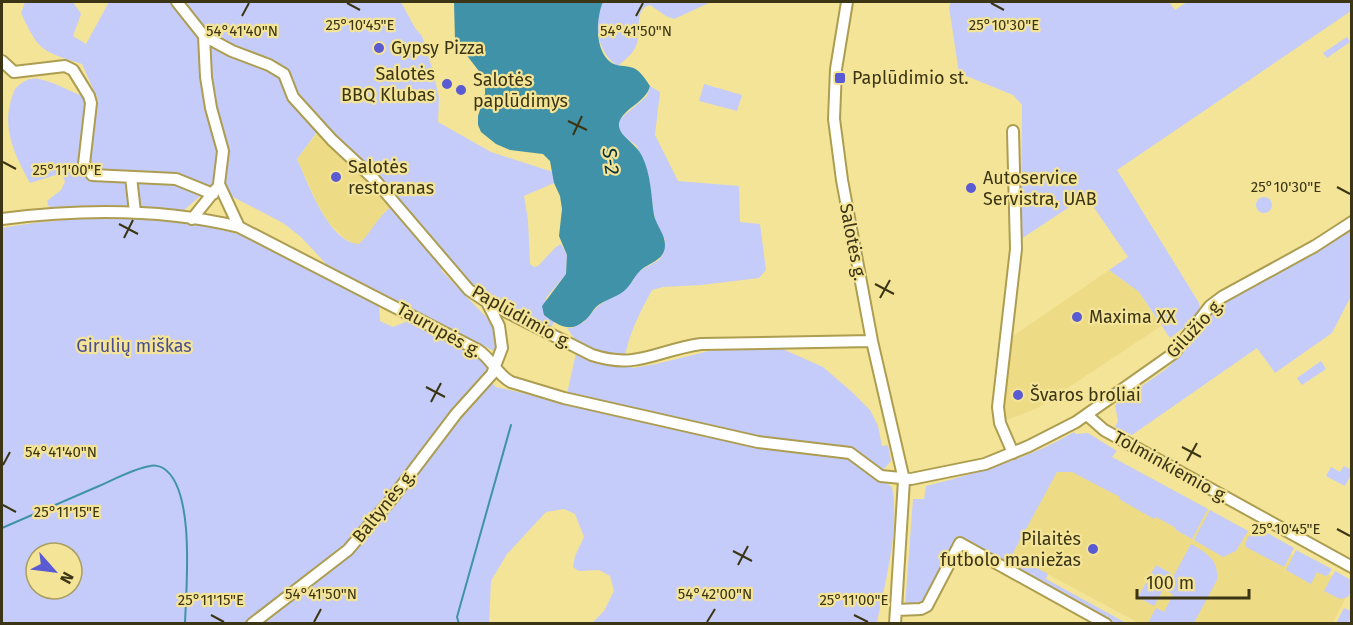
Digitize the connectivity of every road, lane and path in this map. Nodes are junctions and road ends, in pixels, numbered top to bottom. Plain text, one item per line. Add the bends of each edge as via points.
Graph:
1 (177, 2) edge
2 (847, 2) edge
3 (204, 36) junction
4 (2, 61) edge
5 (1013, 131) dead end
6 (131, 177) junction
7 (219, 184) junction
8 (213, 194) junction
9 (135, 212) junction
10 (2, 219) edge
11 (192, 219) junction
12 (1352, 222) edge
13 (239, 227) junction
14 (487, 302) junction
15 (872, 342) junction
16 (495, 367) junction
17 (1087, 416) junction
18 (1013, 453) junction
19 (904, 480) junction
20 (1352, 567) edge
21 (896, 610) junction
22 (252, 624) edge
23 (895, 624) edge
24 (1106, 624) edge

1 - 3 street
2 - 15 street, Salotės g. via 836,69 834,119
3 - 7 street via 211,108 223,151
3 - 14 street, Paplūdimio g. via 284,74 293,97 324,132 374,179 458,279
4 - 6 street via 14,72 65,66 73,70 92,103 84,164 92,175
5 - 18 street via 1016,249 998,407 1000,423
6 - 8 street via 176,179
6 - 9 street
7 - 8 street
7 - 13 street
8 - 11 street
9 - 10 street, Taurupės g.
9 - 11 street, Taurupės g.
11 - 13 street, Taurupės g.
12 - 17 street, Gilužio g. via 1222,297 1210,306 1174,353
13 - 16 street, Taurupės g. via 478,350
14 - 15 street, Paplūdimio g. via 609,361 638,361 701,344
14 - 16 street via 499,326 502,348
15 - 19 street, Salotės g.
16 - 19 street, Taurupės g. via 503,378 535,390 758,442 850,453 881,476
16 - 22 street, Baltynės g. via 353,544
17 - 18 street, Gilužio g.
17 - 20 street, Tolminkiemio g. via 1104,430
18 - 19 street, Gilužio g. via 969,468
19 - 21 street, Salotės g.
21 - 23 street, Salotės g.
21 - 24 street via 927,606 960,543

